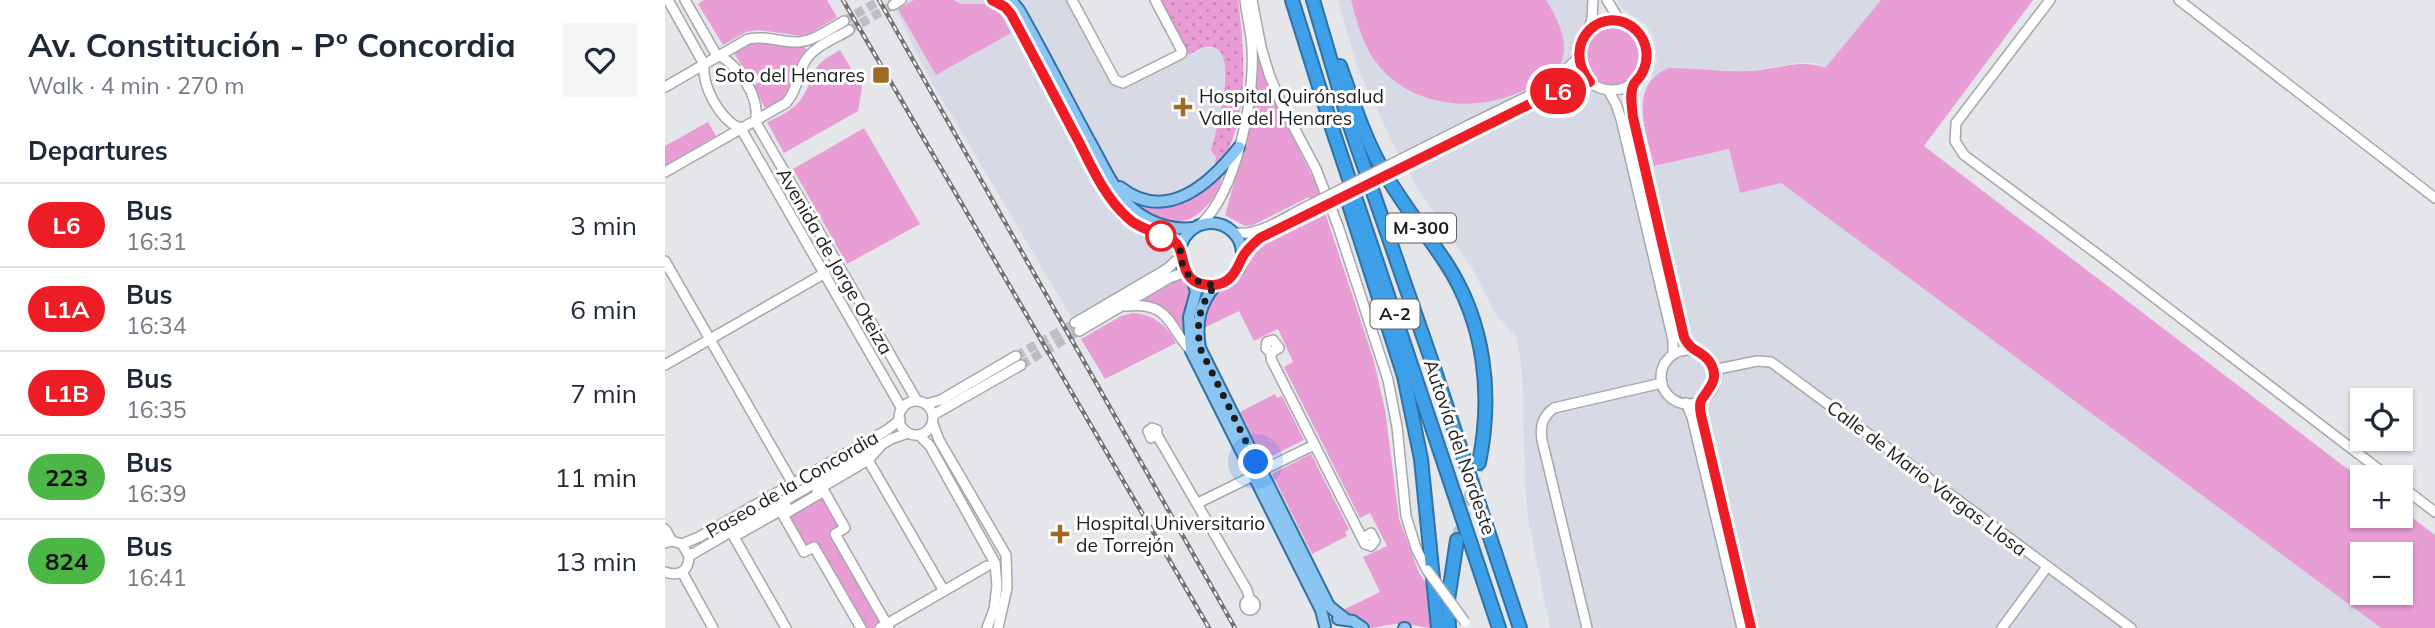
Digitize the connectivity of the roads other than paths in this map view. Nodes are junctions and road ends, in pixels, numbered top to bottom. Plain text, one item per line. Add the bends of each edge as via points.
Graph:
1 (668, 0) edge
2 (685, 0) edge
3 (992, 0) edge
4 (1011, 0) edge
5 (1072, 0) edge
6 (1155, 0) edge
7 (1245, 0) edge
8 (1252, 0) edge
9 (1290, 0) edge
10 (1315, 0) edge
11 (1593, 0) edge
12 (1607, 0) edge
13 (2050, 0) edge
14 (2179, 0) edge
15 (844, 21) tunnel mouth
16 (1620, 21) junction
17 (849, 30) tunnel mouth
18 (1589, 30) junction
19 (718, 56) junction
20 (1578, 58) junction
21 (704, 65) junction
22 (1590, 82) junction
23 (1634, 83) junction
24 (665, 87) edge
25 (1608, 90) junction
26 (756, 120) junction
27 (740, 127) junction
28 (1466, 131) junction
29 (1239, 146) junction
30 (665, 172) edge
31 (1110, 176) junction
32 (2435, 198) edge
33 (1304, 212) junction
34 (1196, 226) junction
35 (1235, 233) junction
36 (1181, 253) junction
37 (1242, 257) junction
38 (665, 261) edge
39 (835, 261) junction
40 (842, 272) junction
41 (825, 273) junction
42 (1189, 275) junction
43 (1216, 285) junction
44 (1121, 307) junction
45 (710, 339) junction
46 (1691, 350) junction
47 (1191, 351) junction
48 (1271, 353) dead end
49 (1673, 354) junction
50 (665, 365) edge
51 (1713, 370) junction
52 (1662, 383) junction
53 (1701, 400) junction
54 (922, 402) junction
55 (1686, 403) junction
56 (902, 409) junction
57 (933, 419) junction
58 (899, 420) junction
59 (908, 433) junction
60 (919, 435) junction
61 (1157, 435) dead end
62 (881, 444) junction
63 (1314, 444) junction
64 (869, 460) junction
65 (1479, 463) tunnel mouth
66 (2373, 465) edge
67 (1257, 474) junction
68 (793, 484) junction
69 (2413, 495) edge
70 (1198, 503) junction
71 (2435, 512) edge
72 (665, 529) edge
73 (734, 537) junction
74 (1363, 538) dead end
75 (1457, 540) tunnel mouth
76 (713, 541) junction
77 (669, 542) edge
78 (683, 544) junction
79 (689, 556) junction
80 (987, 566) dead end
81 (2047, 567) junction
82 (665, 572) edge
83 (682, 572) junction
84 (944, 591) junction
85 (1250, 600) dead end
86 (1343, 618) junction
87 (1466, 625) edge
88 (886, 627) edge
89 (1324, 627) edge
90 (713, 628) edge
91 (786, 628) edge
92 (861, 628) edge
93 (987, 628) edge
94 (998, 628) edge
95 (1363, 628) edge
96 (1438, 628) edge
97 (1449, 628) edge
98 (1499, 628) edge
99 (1520, 628) edge
100 (1587, 628) edge
101 (1742, 628) edge
102 (1751, 628) edge
103 (2001, 628) edge
104 (2131, 628) edge

1 - 21 street, Avenida de Jorge Oteiza
2 - 19 street, Avenida de Jorge Oteiza
3 - 36 main road via 1011,14 1119,210 1143,229 1170,239
4 - 31 main road
5 - 6 street via 1119,83 1181,54
7 - 29 street via 1252,48 1251,84
8 - 87 street, bridge via 1269,74 1316,169 1388,380 1406,516 1416,548
9 - 96 highway, M-300 via 1298,47 1404,376 1421,459
9 - 98 highway, Autovía del Nordeste / A-2
10 - 65 highway, M-300 via 1379,164 1446,263 1475,321 1485,381
10 - 99 highway, Autovía del Nordeste / A-2 via 1350,126
11 - 18 street
12 - 16 street
13 - 66 street via 1956,123 1955,141 1964,155
14 - 32 street
15 - 19 street via 808,41 762,36
16 - 18 street via 1598,23
16 - 23 street via 1632,26 1645,44 1647,61
17 - 26 street via 814,50 805,61 793,96
18 - 20 street
19 - 21 street
19 - 26 street, Avenida de Jorge Oteiza via 737,69 754,101
20 - 22 street
20 - 28 street via 1549,86
21 - 24 street
21 - 27 street, Avenida de Jorge Oteiza via 706,85 725,119
22 - 25 street
22 - 28 street via 1568,86
23 - 25 street
23 - 46 street via 1633,117 1684,337
25 - 49 street via 1625,132
26 - 27 street
26 - 39 street, Avenida de Jorge Oteiza
27 - 30 street
27 - 41 street, Avenida de Jorge Oteiza
28 - 33 street, bridge
29 - 31 main road via 1201,186 1166,202 1136,198
29 - 34 street via 1217,206
31 - 34 main road via 1126,202 1148,219 1176,229
33 - 35 street via 1257,231
33 - 37 street via 1260,238
34 - 35 main road via 1219,223
34 - 36 main road via 1186,235
35 - 37 main road
36 - 42 main road
36 - 44 street via 1167,269 1077,327
37 - 43 main road via 1235,274
38 - 45 street
39 - 40 street, Avenida de Jorge Oteiza
39 - 41 street
40 - 41 street
40 - 54 street, Avenida de Jorge Oteiza
41 - 45 street
41 - 56 street, Avenida de Jorge Oteiza
42 - 43 main road
42 - 44 street via 1170,278
42 - 47 main road via 1196,292 1189,317
43 - 67 main road via 1201,308 1200,348
44 - 47 street via 1142,306 1162,313
45 - 50 street
45 - 68 street
46 - 49 street
46 - 51 street via 1705,357
47 - 67 main road
48 - 63 street
49 - 52 street via 1663,367
51 - 53 street via 1712,387
51 - 81 street, Calle de Mario Vargas Llosa via 1771,362
52 - 55 street via 1670,397
52 - 100 street via 1554,408 1542,421 1542,440
53 - 55 street
53 - 102 street
54 - 56 street via 908,403
54 - 57 street
54 - 57 street via 941,400 1019,360
55 - 101 street
56 - 58 street
57 - 60 street
57 - 94 street via 939,440 1006,555 1007,588
58 - 59 street
58 - 68 street, Paseo de la Concordia
59 - 60 street
59 - 62 street, Paseo de la Concordia
60 - 93 street via 930,446 996,563 997,586
61 - 70 street
62 - 64 street, Paseo de la Concordia
62 - 76 street, Paseo de la Concordia
63 - 67 street
63 - 74 street
64 - 73 street, Paseo de la Concordia
64 - 84 street
67 - 70 street
67 - 86 main road via 1329,606
67 - 89 main road via 1321,610
68 - 78 street, Paseo de la Concordia
69 - 71 street
70 - 85 street
72 - 77 street
73 - 76 street, Paseo de la Concordia
73 - 91 street
75 - 97 highway via 1448,600
76 - 79 street, Paseo de la Concordia
77 - 78 street
78 - 79 street
79 - 83 street
80 - 84 street
81 - 103 street
81 - 104 street, Calle de Mario Vargas Llosa
82 - 83 street
83 - 90 street
84 - 88 street
86 - 89 main road
86 - 95 main road
88 - 92 street via 835,534 845,528 824,491 783,515 804,552 814,547

